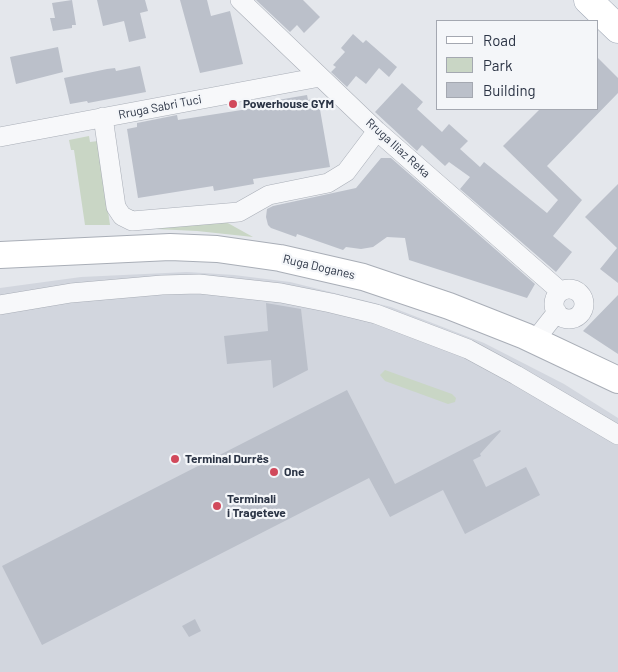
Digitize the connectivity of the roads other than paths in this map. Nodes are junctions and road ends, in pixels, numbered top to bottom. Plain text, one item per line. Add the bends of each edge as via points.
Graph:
1 (240, 0) edge
2 (588, 0) edge
3 (618, 29) edge
4 (320, 77) junction
5 (104, 117) junction
6 (377, 131) junction
7 (0, 137) edge
8 (0, 255) edge
9 (560, 291) junction
10 (0, 305) edge
11 (560, 315) junction
12 (539, 342) junction
13 (618, 380) edge
14 (618, 435) edge

1 - 4 street, Rruga Iliaz Reka
2 - 3 main road
4 - 5 street, Rruga Sabri Tuci
4 - 6 street, Rruga Iliaz Reka
5 - 6 street via 116,207 122,216 132,221 239,212 269,195 328,183 346,172
5 - 7 street, Rruga Sabri Tuci
6 - 9 street, Rruga Iliaz Reka
8 - 12 main road, Ruga Doganes via 170,247 258,254 329,268 398,288
9 - 11 street via 554,301
9 - 11 street via 572,289 582,296 584,302 581,314 570,319
10 - 14 street via 71,293 162,285 238,287 314,300 376,314 468,349
11 - 12 street
12 - 13 main road, Ruga Doganes

